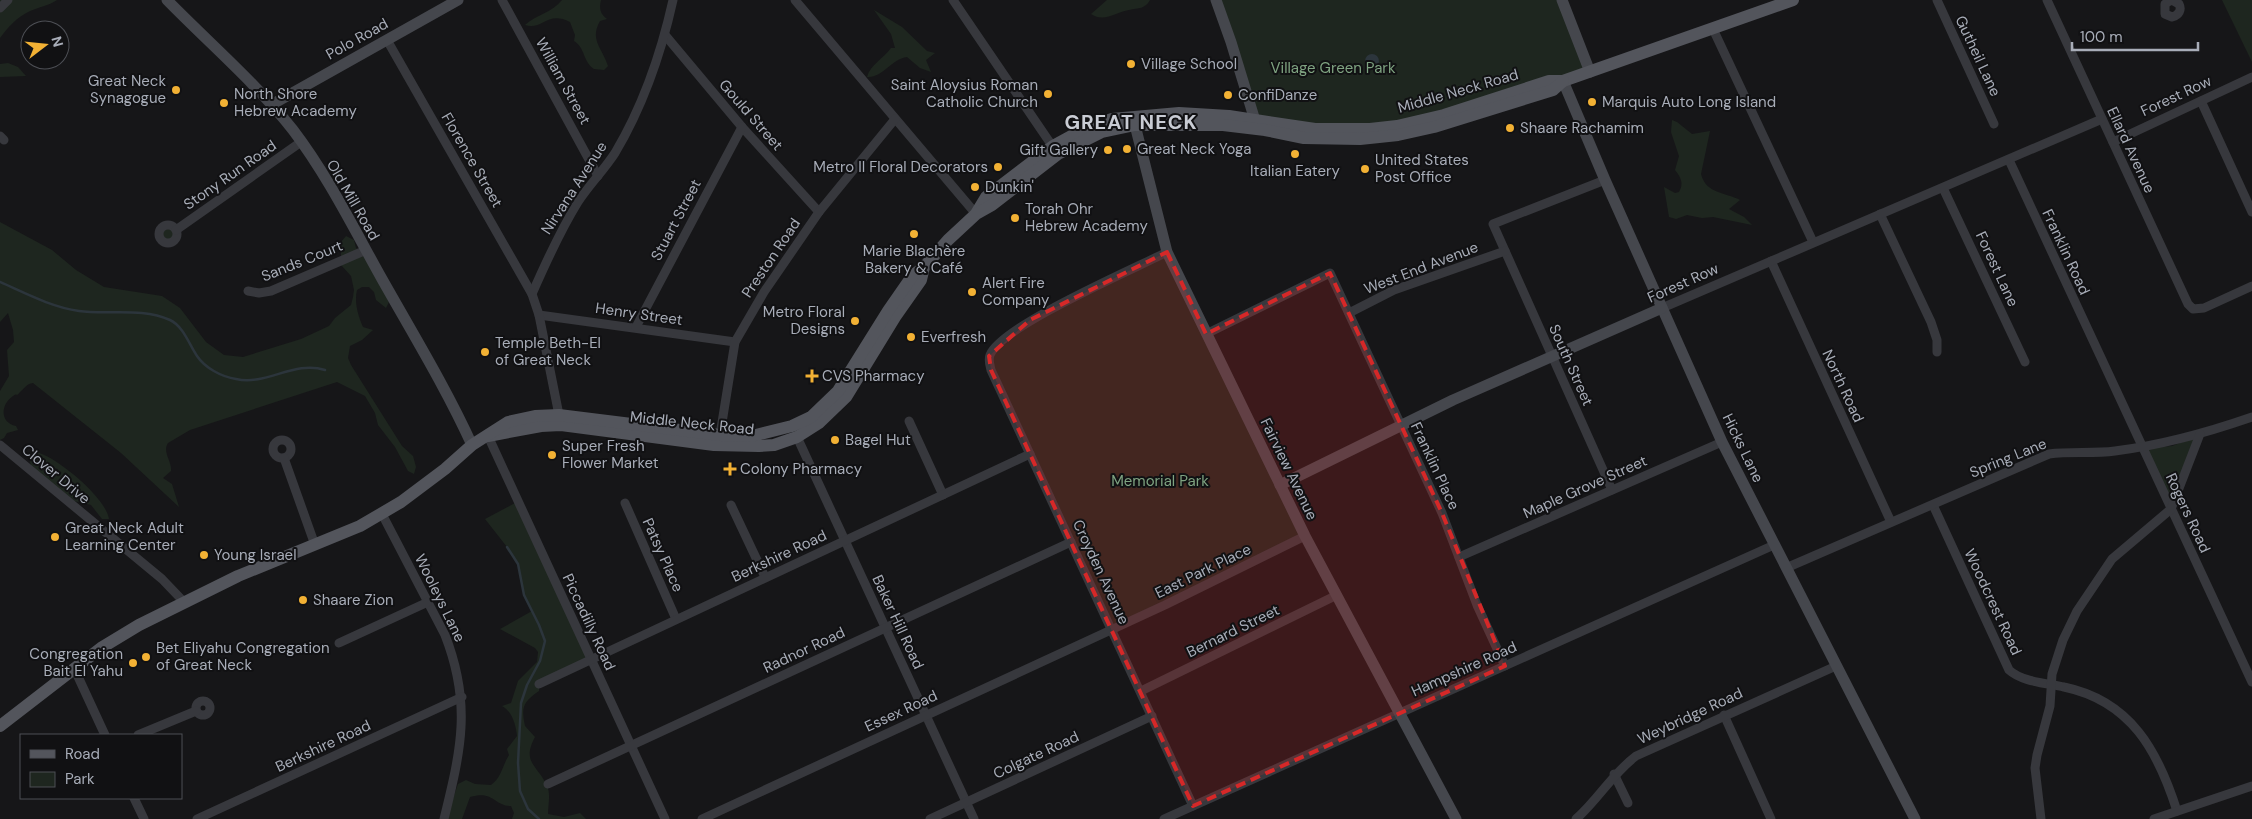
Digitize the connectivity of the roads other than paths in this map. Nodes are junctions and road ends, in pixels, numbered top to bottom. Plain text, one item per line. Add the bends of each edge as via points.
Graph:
1 (8, 0) edge
2 (167, 0) edge
3 (458, 0) edge
4 (502, 0) edge
5 (672, 0) edge
6 (795, 0) edge
7 (952, 0) edge
8 (1216, 0) edge
9 (1562, 0) edge
10 (1793, 0) edge
11 (1937, 0) edge
12 (2047, 0) edge
13 (0, 8) edge
14 (1713, 29) junction
15 (665, 35) junction
16 (387, 40) junction
17 (1590, 72) junction
18 (2252, 77) edge
19 (1563, 81) junction
20 (2201, 101) junction
21 (271, 105) junction
22 (895, 119) junction
23 (2102, 119) junction
24 (1135, 120) junction
25 (1256, 124) junction
26 (1994, 124) dead end
27 (742, 127) junction
28 (301, 142) junction
29 (2113, 142) junction
30 (1056, 150) junction
31 (2009, 160) junction
32 (598, 176) junction
33 (1605, 180) junction
34 (1944, 188) junction
35 (819, 212) junction
36 (2252, 212) edge
37 (976, 214) junction
38 (1880, 214) junction
39 (176, 230) dead end
40 (1813, 242) junction
41 (366, 250) junction
42 (1505, 251) junction
43 (1167, 252) junction
44 (1771, 261) junction
45 (924, 267) junction
46 (2252, 286) edge
47 (248, 291) dead end
48 (532, 294) junction
49 (1662, 308) junction
50 (1349, 313) junction
51 (539, 315) junction
52 (636, 327) junction
53 (1206, 334) junction
54 (735, 342) junction
55 (1937, 352) dead end
56 (2099, 355) joint
57 (1552, 357) junction
58 (2025, 362) dead end
59 (2252, 417) edge
60 (560, 420) junction
61 (909, 421) dead end
62 (1401, 426) junction
63 (2200, 434) junction
64 (720, 435) junction
65 (488, 436) junction
66 (797, 437) junction
67 (1722, 442) junction
68 (0, 445) edge
69 (472, 445) junction
70 (2143, 446) junction
71 (1030, 454) junction
72 (284, 458) dead end
73 (1280, 485) junction
74 (1612, 490) junction
75 (943, 495) junction
76 (625, 503) dead end
77 (731, 505) dead end
78 (1933, 505) junction
79 (2171, 508) junction
80 (382, 514) junction
81 (1891, 522) junction
82 (1305, 536) junction
83 (846, 540) junction
84 (1071, 542) junction
85 (315, 545) junction
86 (1774, 545) junction
87 (1459, 558) junction
88 (1786, 568) junction
89 (765, 577) junction
90 (1337, 595) junction
91 (184, 602) junction
92 (428, 602) junction
93 (676, 618) junction
94 (886, 627) junction
95 (1113, 629) junction
96 (338, 643) dead end
97 (590, 658) junction
98 (1505, 666) junction
99 (1836, 666) junction
100 (74, 668) junction
101 (2252, 682) edge
102 (539, 684) dead end
103 (2052, 684) junction
104 (1141, 692) junction
105 (462, 697) junction
106 (196, 711) dead end
107 (1400, 713) junction
108 (926, 715) junction
109 (1724, 715) junction
110 (1152, 716) junction
111 (0, 726) edge
112 (105, 734) edge
113 (140, 734) edge
114 (631, 746) junction
115 (1614, 774) junction
116 (548, 784) dead end
117 (2252, 786) edge
118 (134, 799) edge
119 (966, 802) junction
120 (1628, 803) dead end
121 (1193, 806) junction
122 (2177, 811) junction
123 (443, 818) edge
124 (1452, 818) edge
125 (144, 819) edge
126 (197, 819) edge
127 (665, 819) edge
128 (702, 819) edge
129 (930, 819) edge
130 (974, 819) edge
131 (1164, 819) edge
132 (1576, 819) edge
133 (1771, 819) edge
134 (1915, 819) edge
135 (2041, 819) edge
136 (2154, 819) edge

1 - 13 street
2 - 21 street, Old Mill Road
3 - 16 street, Polo Road
4 - 32 street, William Street
5 - 15 street, Nirvana Avenue
6 - 22 street
7 - 30 street
8 - 25 street
9 - 17 street
10 - 14 main road, Middle Neck Road
11 - 26 street, Gutheil Lane
12 - 23 street, Ellard Avenue
14 - 17 main road, Middle Neck Road
14 - 40 street
15 - 27 street, Gould Street
15 - 32 street, Nirvana Avenue via 632,120
16 - 21 street, Polo Road
16 - 48 street, Florence Street
17 - 19 main road, Middle Neck Road
18 - 20 street, Forest Row
19 - 25 main road, Middle Neck Road via 1553,90 1398,135 1320,139
19 - 33 street, Hicks Lane
20 - 29 street, Forest Row
20 - 36 street
21 - 28 street, Old Mill Road
22 - 35 street, Preston Road
22 - 37 street
23 - 29 street, Ellard Avenue
23 - 31 street, Forest Row
24 - 25 main road, Middle Neck Road
24 - 30 main road, Middle Neck Road via 1098,122
24 - 43 street, Fairview Avenue
27 - 35 street, Gould Street
27 - 52 street, Stuart Street
28 - 39 street, Stony Run Road
28 - 41 street, Old Mill Road
29 - 46 street, Ellard Avenue via 2188,304 2193,309 2204,308
30 - 37 main road, Middle Neck Road via 992,205
31 - 34 street, Forest Row
31 - 56 street, Franklin Road
32 - 48 street, Nirvana Avenue via 552,248
33 - 42 street, South Street via 1493,224
33 - 49 street, Hicks Lane
34 - 38 street, Forest Row
34 - 58 street, Forest Lane
35 - 54 street, Preston Road via 761,297
37 - 45 main road, Middle Neck Road
38 - 40 street, Forest Row
38 - 55 street via 1931,322
40 - 44 street, Forest Row
41 - 47 street, Sands Court via 271,291
41 - 69 street, Old Mill Road
42 - 50 street, West End Avenue via 1394,290
42 - 57 street, South Street
43 - 53 street, Fairview Avenue
43 - 71 street, Croyden Avenue via 1033,318 992,350 988,361 991,370
44 - 49 street, Forest Row
44 - 81 street, North Road
45 - 64 main road, Middle Neck Road via 913,275 888,311 838,391 811,417 764,434
45 - 66 main road, Middle Neck Road via 921,280 846,397 819,423
48 - 51 street
49 - 57 street, Forest Row
49 - 67 street, Hicks Lane
50 - 53 street, Franklin Place via 1330,273
50 - 62 street, Franklin Place
51 - 52 street, Henry Street
51 - 60 street
52 - 54 street, Henry Street
53 - 73 street, Fairview Avenue
54 - 64 street, Preston Road
56 - 70 street, Rogers Road
57 - 62 street, Forest Row
57 - 74 street, South Street
59 - 63 street, Spring Lane
60 - 64 main road, Middle Neck Road
60 - 65 main road, Middle Neck Road
60 - 66 main road, Middle Neck Road via 714,444 774,445
61 - 75 street
62 - 73 street, Forest Row
62 - 87 street, Franklin Place via 1442,513
63 - 70 street, Spring Lane
63 - 79 street
65 - 69 main road, Middle Neck Road
65 - 97 street, Piccadilly Road
66 - 83 street, Baker Hill Road
67 - 74 street, Maple Grove Street
67 - 86 street, Hicks Lane
68 - 91 street, Clover Drive via 162,579
69 - 80 main road, Middle Neck Road via 429,482
70 - 78 street, Spring Lane via 2113,452 2050,454
70 - 79 street, Rogers Road
71 - 75 street, Berkshire Road
71 - 84 street, Croyden Avenue
72 - 85 street
73 - 82 street, Fairview Avenue
74 - 87 street, Maple Grove Street
75 - 83 street, Berkshire Road
76 - 93 street, Patsy Place
77 - 89 street
78 - 81 street, Spring Lane
78 - 103 street, Woodcrest Road via 2010,670 2021,677
79 - 101 street, Rogers Road
79 - 103 street via 2121,550 2088,593 2063,640
80 - 85 main road, Middle Neck Road
80 - 92 street, Wooleys Lane
81 - 88 street, Spring Lane
82 - 90 street, Fairview Avenue
82 - 95 street, East Park Place
83 - 89 street, Berkshire Road
83 - 94 street, Baker Hill Road
84 - 94 street, Radnor Road
84 - 95 street, Croyden Avenue
85 - 91 main road, Middle Neck Road via 259,566
86 - 88 street, Hicks Lane
86 - 98 street, Hampshire Road
87 - 98 street, Franklin Place
88 - 99 street, Hicks Lane
89 - 93 street, Berkshire Road
90 - 104 street, Bernard Street
90 - 107 street, Fairview Avenue
91 - 100 main road, Middle Neck Road via 116,638
92 - 96 street
92 - 105 street, Wooleys Lane via 453,655
93 - 97 street, Berkshire Road
94 - 108 street, Baker Hill Road
94 - 114 street, Radnor Road
95 - 104 street, Croyden Avenue
95 - 108 street, Essex Road
97 - 102 street, Berkshire Road
97 - 114 street, Piccadilly Road
98 - 107 street, Hampshire Road
99 - 109 street, Weybridge Road
99 - 134 street, Hicks Lane
100 - 111 main road, Middle Neck Road
100 - 112 street
103 - 122 street, Woodcrest Road via 2090,694 2136,728 2159,762
103 - 135 street via 2035,768
104 - 110 street, Croyden Avenue
105 - 123 street, Wooleys Lane via 461,743
105 - 126 street, Berkshire Road
106 - 113 street
107 - 121 street, Hampshire Road
107 - 124 street, Fairview Avenue
108 - 119 street, Baker Hill Road
108 - 128 street, Essex Road
109 - 115 street, Weybridge Road via 1636,756
109 - 133 street
110 - 119 street, Colgate Road
110 - 121 street, Croyden Avenue
114 - 116 street, Radnor Road
114 - 127 street, Piccadilly Road
115 - 120 street
115 - 132 street, Weybridge Road via 1594,802
117 - 122 street
118 - 125 street
119 - 129 street, Colgate Road
119 - 130 street, Baker Hill Road
121 - 131 street, Hampshire Road
122 - 136 street

